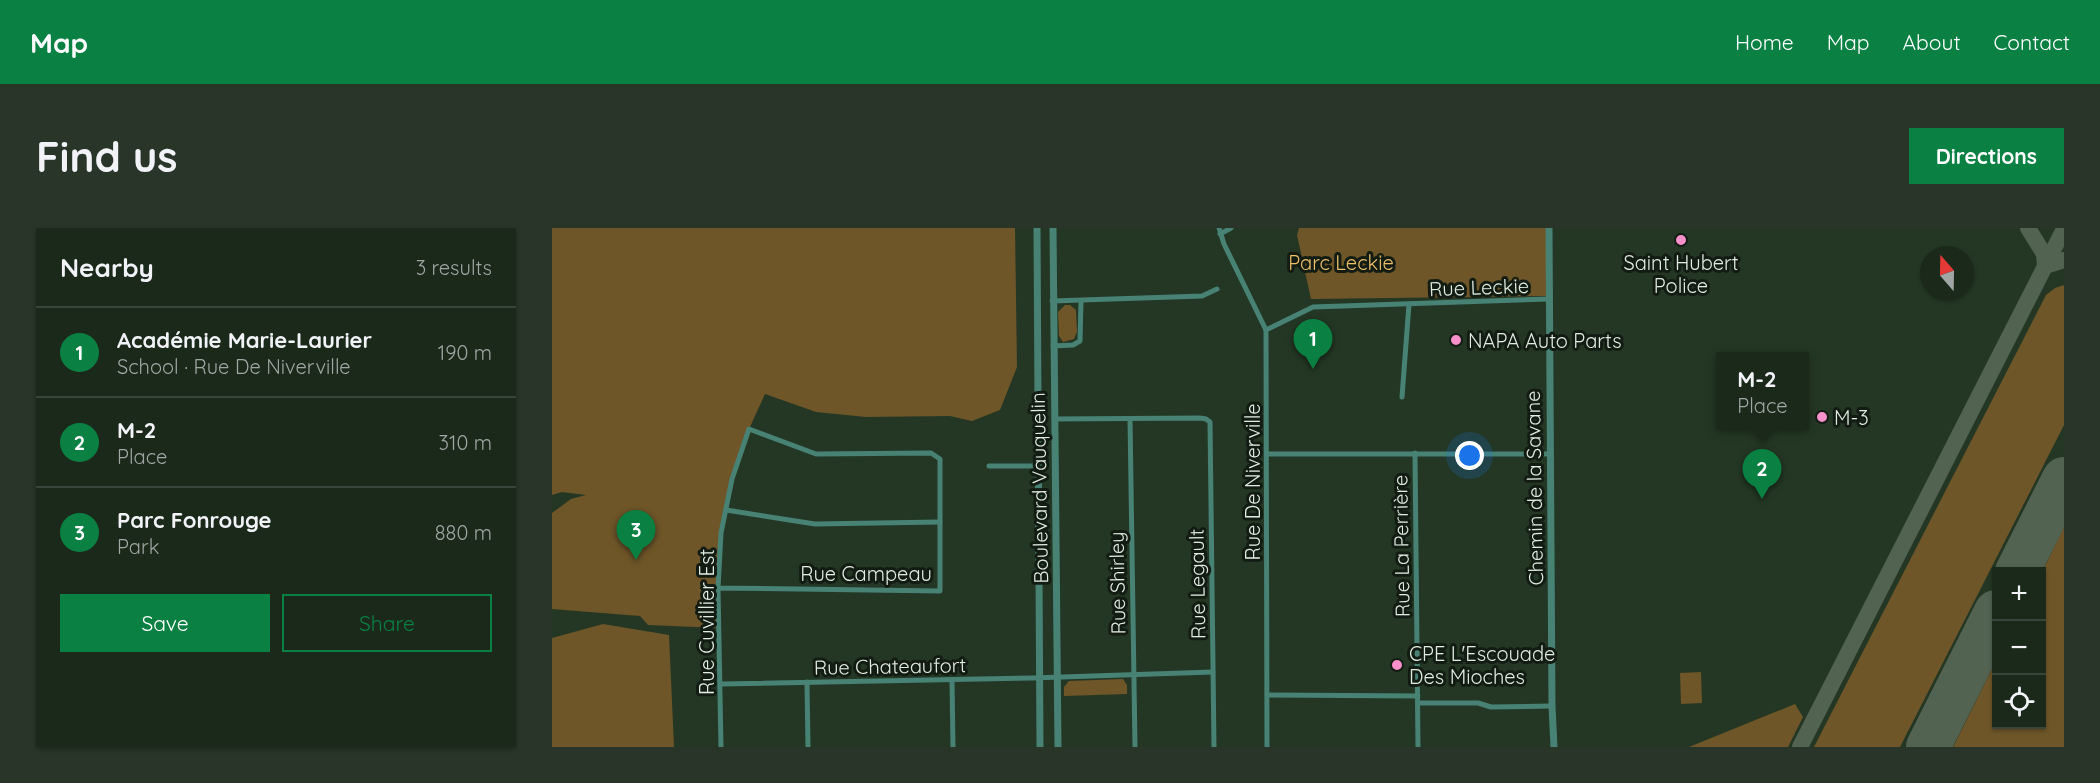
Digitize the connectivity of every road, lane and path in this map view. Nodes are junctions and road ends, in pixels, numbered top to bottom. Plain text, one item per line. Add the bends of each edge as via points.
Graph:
1 (1037, 228) edge
2 (1053, 228) edge
3 (1231, 228) edge
4 (1549, 228) edge
5 (1219, 231) edge
6 (1217, 290) dead end
7 (1549, 299) junction
8 (1052, 301) junction
9 (1081, 301) junction
10 (1409, 304) junction
11 (1266, 330) junction
12 (1053, 346) junction
13 (1402, 397) dead end
14 (1054, 419) junction
15 (1130, 419) junction
16 (749, 429) joint
17 (1415, 453) junction
18 (1267, 454) junction
19 (1550, 454) junction
20 (990, 466) dead end
21 (1039, 466) junction
22 (726, 510) junction
23 (940, 522) junction
24 (718, 588) junction
25 (1213, 672) junction
26 (1133, 674) junction
27 (1059, 676) junction
28 (1039, 678) junction
29 (952, 680) junction
30 (807, 682) junction
31 (721, 684) junction
32 (1267, 695) junction
33 (1418, 699) junction
34 (1552, 706) junction
35 (721, 747) edge
36 (808, 747) edge
37 (953, 747) edge
38 (1040, 747) edge
39 (1058, 747) edge
40 (1135, 747) edge
41 (1214, 747) edge
42 (1267, 747) edge
43 (1418, 747) edge
44 (1554, 747) edge

1 - 21 street, Boulevard Vauquelin
2 - 8 street, Boulevard Vauquelin
3 - 5 street
4 - 7 street, Chemin de la Savane
5 - 11 street, Rue De Niverville
6 - 9 street via 1202,296
7 - 10 street, Rue Leckie
7 - 19 street, Chemin de la Savane
8 - 9 street
8 - 12 street, Boulevard Vauquelin
9 - 12 street via 1080,341
10 - 11 street, Rue Leckie via 1313,307
10 - 13 street, Rue Leckie
11 - 18 street, Rue De Niverville
12 - 14 street, Boulevard Vauquelin
14 - 15 street
14 - 27 street, Boulevard Vauquelin
15 - 25 street, Rue Legault via 1200,418 1210,425
15 - 26 street, Rue Shirley
16 - 22 street, Rue Cuvillier Est
16 - 23 street, Rue Campeau via 816,454 931,453 940,459
17 - 18 street
17 - 19 street
17 - 33 street, Rue La Perrière
18 - 32 street, Rue De Niverville
19 - 34 street, Chemin de la Savane
20 - 21 street, Boulevard Vauquelin
21 - 28 street, Boulevard Vauquelin
22 - 23 street via 814,524
22 - 24 street, Rue Cuvillier Est
23 - 24 street, Rue Campeau via 940,591
24 - 31 street, Rue Cuvillier Est
25 - 26 street, Rue Chateaufort
25 - 41 street, Rue Legault
26 - 27 street, Rue Chateaufort
26 - 40 street, Rue Shirley
27 - 28 street, Rue Chateaufort
27 - 39 street, Boulevard Vauquelin
28 - 29 street, Rue Chateaufort
28 - 38 street, Boulevard Vauquelin
29 - 30 street, Rue Chateaufort
29 - 37 street
30 - 31 street, Rue Chateaufort
30 - 36 street
31 - 35 street, Rue Cuvillier Est
32 - 33 street
32 - 42 street, Rue De Niverville
33 - 34 street via 1491,707
33 - 43 street, Rue La Perrière
34 - 44 street, Chemin de la Savane

